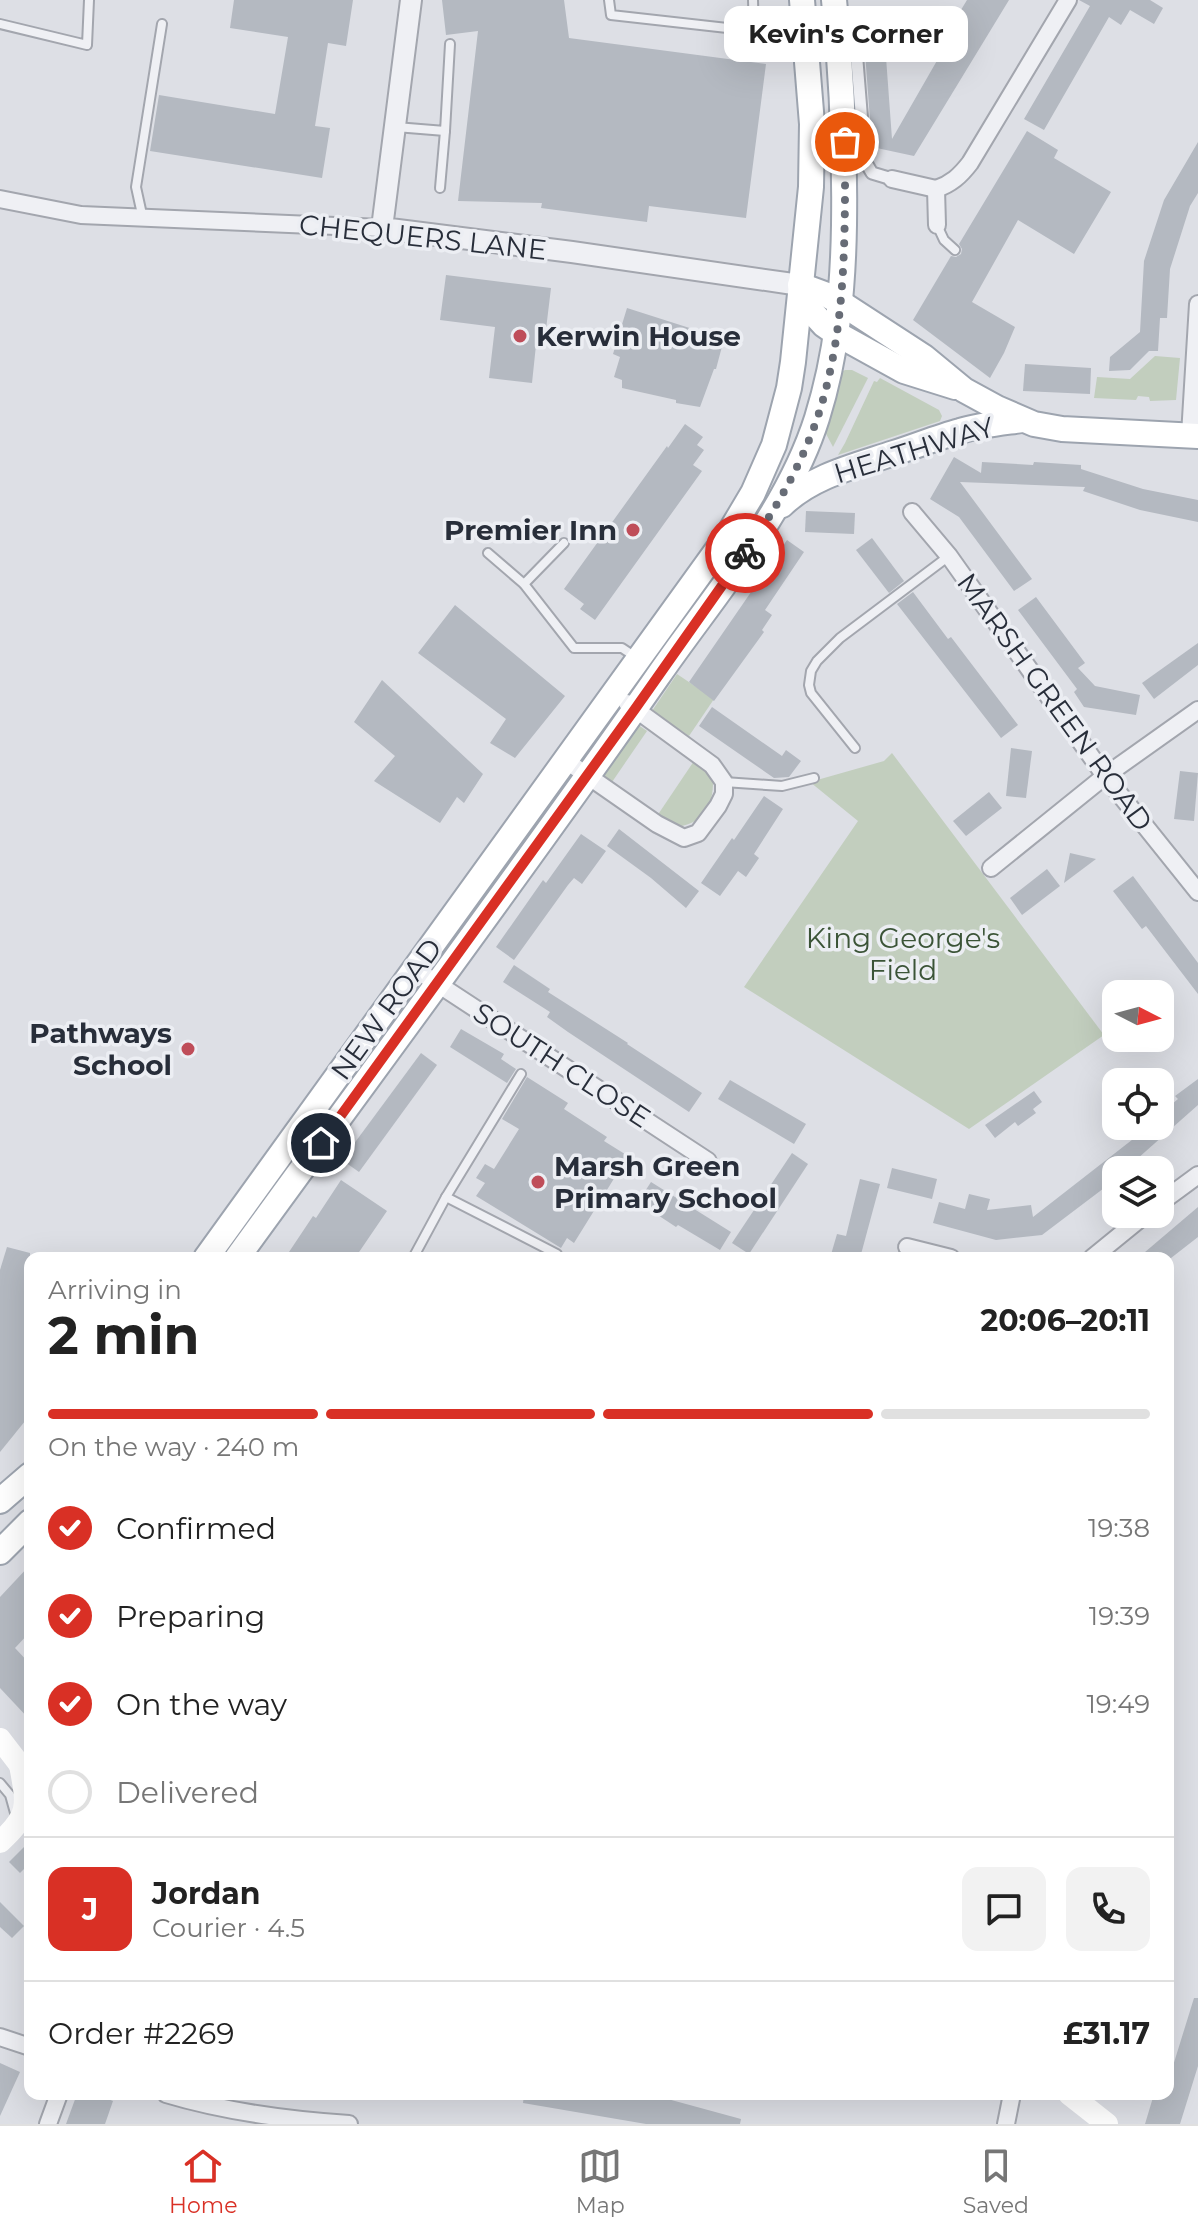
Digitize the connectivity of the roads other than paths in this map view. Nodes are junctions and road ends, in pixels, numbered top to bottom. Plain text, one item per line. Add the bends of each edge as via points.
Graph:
1 (89, 0) edge
2 (411, 0) edge
3 (609, 0) edge
4 (753, 0) edge
5 (802, 0) edge
6 (834, 0) edge
7 (1068, 0) edge
8 (0, 24) edge
9 (162, 24) dead end
10 (837, 27) junction
11 (450, 44) dead end
12 (395, 127) junction
13 (445, 131) junction
14 (892, 179) joint
15 (440, 188) dead end
16 (936, 189) junction
17 (0, 199) edge
18 (143, 219) junction
19 (937, 225) joint
20 (382, 228) junction
21 (955, 250) dead end
22 (800, 285) junction
23 (841, 303) junction
24 (1198, 304) edge
25 (837, 334) junction
26 (964, 390) junction
27 (1022, 420) junction
28 (1194, 435) edge
29 (912, 512) dead end
30 (771, 516) junction
31 (564, 543) dead end
32 (488, 553) dead end
33 (949, 556) junction
34 (524, 584) junction
35 (638, 659) junction
36 (659, 674) junction
37 (613, 692) junction
38 (635, 709) junction
39 (1198, 710) edge
40 (855, 748) dead end
41 (565, 760) junction
42 (587, 775) junction
43 (1105, 776) junction
44 (814, 778) dead end
45 (724, 782) junction
46 (991, 868) dead end
47 (1198, 892) edge
48 (415, 969) junction
49 (437, 983) junction
50 (521, 1074) dead end
51 (708, 1161) dead end
52 (1198, 1175) edge
53 (1174, 1193) edge
54 (446, 1197) junction
55 (1129, 1228) edge
56 (907, 1247) dead end
57 (210, 1252) edge
58 (241, 1252) edge
59 (416, 1252) edge
60 (553, 1252) edge
61 (927, 1252) edge
62 (1099, 1252) edge
63 (24, 1480) edge
64 (0, 1501) edge
65 (24, 1528) edge
66 (0, 1552) edge
67 (0, 1739) edge
68 (24, 1767) edge
69 (0, 1783) edge
70 (24, 1822) edge
71 (0, 1842) edge
72 (0, 2037) edge
73 (24, 2045) edge
74 (57, 2100) edge
75 (190, 2100) edge
76 (1011, 2100) edge
77 (1077, 2100) edge
78 (303, 2122) edge
79 (48, 2124) edge
80 (349, 2124) edge
81 (1006, 2124) edge
82 (1107, 2124) edge

1 - 8 lane via 87,45
2 - 12 street
3 - 4 lane via 611,15 754,31
5 - 22 main road, NEW ROAD via 812,124
6 - 10 main road, NEW ROAD
7 - 16 street via 963,172
9 - 18 lane via 136,187
10 - 14 street via 854,24 865,155 872,173
10 - 23 main road, NEW ROAD via 845,142
11 - 13 lane
12 - 13 lane
12 - 20 street
13 - 15 lane
14 - 16 street
16 - 19 street
17 - 18 street, CHEQUERS LANE via 81,215
18 - 20 street, CHEQUERS LANE
19 - 21 lane
20 - 22 street, CHEQUERS LANE
22 - 23 main road, CHEQUERS LANE
22 - 25 main road, HEATHWAY via 813,313
22 - 35 main road, NEW ROAD via 789,388 764,470 728,535
23 - 25 main road, NEW ROAD
23 - 26 main road, HEATHWAY
24 - 28 street
25 - 26 main road, HEATHWAY via 904,371
25 - 30 main road, NEW ROAD via 816,421
26 - 27 main road, HEATHWAY
27 - 28 main road, HEATHWAY via 1047,428
27 - 30 main road, HEATHWAY via 958,431 823,477 797,491
29 - 33 street, MARSH GREEN ROAD
30 - 36 main road, NEW ROAD
31 - 34 lane
32 - 34 lane
33 - 40 lane via 840,638 811,671 811,693
33 - 43 street, MARSH GREEN ROAD
34 - 35 lane via 574,648 622,648
35 - 36 lane
35 - 37 main road, NEW ROAD
36 - 38 main road, NEW ROAD
37 - 38 street
37 - 41 main road, NEW ROAD
38 - 42 main road, NEW ROAD
38 - 45 street via 712,765
39 - 43 street
41 - 42 street
41 - 48 main road, NEW ROAD
42 - 45 street via 684,838 705,824 724,794
42 - 49 main road, NEW ROAD
43 - 46 street
43 - 47 street, MARSH GREEN ROAD
44 - 45 lane via 782,786
48 - 49 street, SOUTH CLOSE
48 - 57 main road, NEW ROAD
49 - 51 street, SOUTH CLOSE
49 - 58 main road, NEW ROAD
50 - 54 lane
52 - 53 street
54 - 59 lane
54 - 60 lane
55 - 62 street
56 - 61 street
63 - 64 main road
65 - 66 main road
67 - 68 main road
69 - 70 lane
70 - 71 main road
72 - 73 street
74 - 79 street
75 - 78 street
76 - 81 street
77 - 82 main road
78 - 80 street

